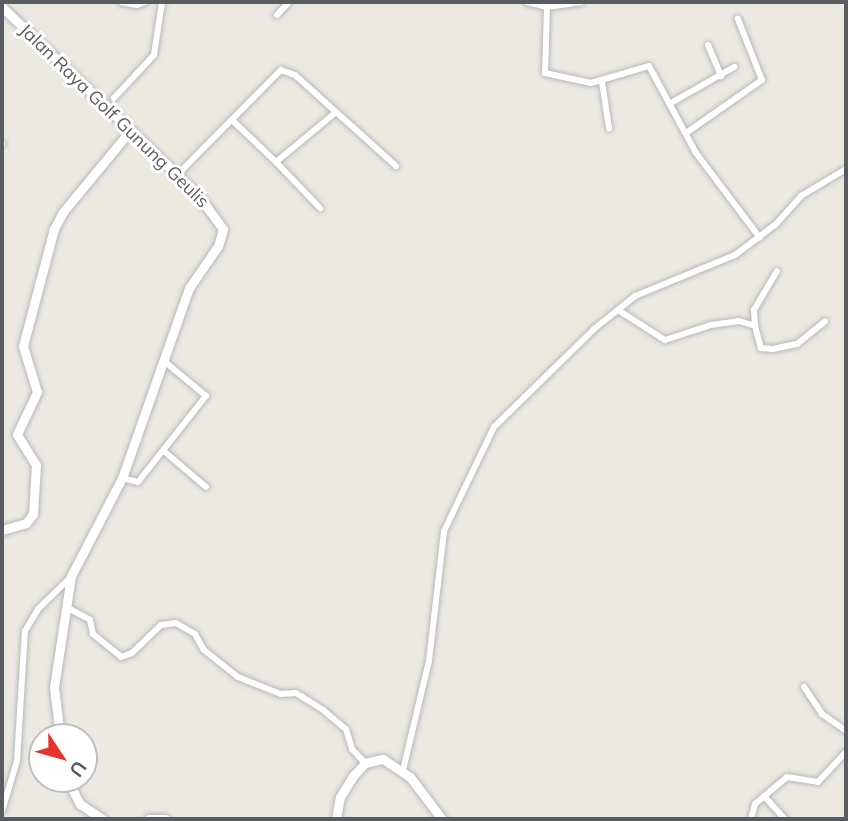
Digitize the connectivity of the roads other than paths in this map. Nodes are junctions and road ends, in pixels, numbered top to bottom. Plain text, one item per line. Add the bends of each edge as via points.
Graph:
1 (121, 2) edge
2 (145, 2) edge
3 (162, 2) edge
4 (289, 2) edge
5 (527, 2) edge
6 (581, 2) edge
7 (547, 6) junction
8 (2, 7) edge
9 (277, 15) dead end
10 (738, 19) dead end
11 (708, 45) dead end
12 (734, 67) dead end
13 (721, 76) junction
14 (602, 82) junction
15 (114, 98) dead end
16 (671, 103) junction
17 (335, 113) junction
18 (232, 120) junction
19 (609, 128) dead end
20 (129, 132) junction
21 (685, 133) junction
22 (276, 162) junction
23 (396, 166) dead end
24 (846, 169) edge
25 (177, 176) junction
26 (320, 208) dead end
27 (760, 238) junction
28 (777, 271) dead end
29 (618, 310) junction
30 (825, 321) dead end
31 (755, 326) junction
32 (164, 361) junction
33 (165, 452) junction
34 (122, 478) junction
35 (206, 487) dead end
36 (2, 530) edge
37 (72, 576) junction
38 (66, 607) junction
39 (804, 687) dead end
40 (58, 723) edge
41 (846, 731) edge
42 (846, 752) edge
43 (365, 763) junction
44 (403, 770) junction
45 (74, 793) edge
46 (764, 796) junction
47 (2, 811) edge
48 (102, 819) edge
49 (149, 819) edge
50 (165, 819) edge
51 (336, 819) edge
52 (442, 819) edge
53 (751, 819) edge
54 (785, 819) edge

1 - 2 street
3 - 15 street via 154,55
4 - 9 street
5 - 7 street
6 - 7 street
7 - 14 street via 545,73 566,81
8 - 20 main road, Jalan Raya Golf Gunung Geulis
10 - 21 street via 762,80
11 - 13 street
12 - 13 street
13 - 16 street
14 - 16 street via 649,65
14 - 19 street
16 - 21 street
17 - 18 street via 295,75 281,69
17 - 22 street
17 - 23 street
18 - 22 street
18 - 25 street
20 - 25 main road, Jalan Raya Golf Gunung Geulis
20 - 36 main road via 54,229 23,346 37,393 17,434 36,465 33,514 26,523
21 - 27 street
22 - 26 street
24 - 27 street via 801,196
25 - 32 main road, Jalan Raya Golf Gunung Geulis via 213,211 223,232 189,288
27 - 29 street via 721,262 635,296
28 - 31 street via 755,307
29 - 31 street via 665,341 729,321
29 - 44 street via 506,414 482,447 443,536 429,661
30 - 31 street via 784,349 761,348
32 - 33 street via 206,396
32 - 34 main road, Jalan Raya Golf Gunung Geulis
33 - 34 street via 138,482
33 - 35 street
34 - 37 main road, Jalan Raya Golf Gunung Geulis
37 - 38 main road, Jalan Raya Golf Gunung Geulis
37 - 47 street via 38,609 25,631 19,666 17,761
38 - 40 main road, Jalan Raya Golf Gunung Geulis via 54,687
38 - 43 street via 90,620 93,634 121,657 161,625 176,622 195,634 204,650 237,677 281,694 296,693 323,710 346,729 352,749
39 - 41 street via 822,714
42 - 46 street via 818,782 787,777
43 - 44 main road via 383,759
43 - 51 main road via 344,788
44 - 52 main road
45 - 48 main road via 79,804
46 - 53 street via 755,804
46 - 54 street
49 - 50 main road

